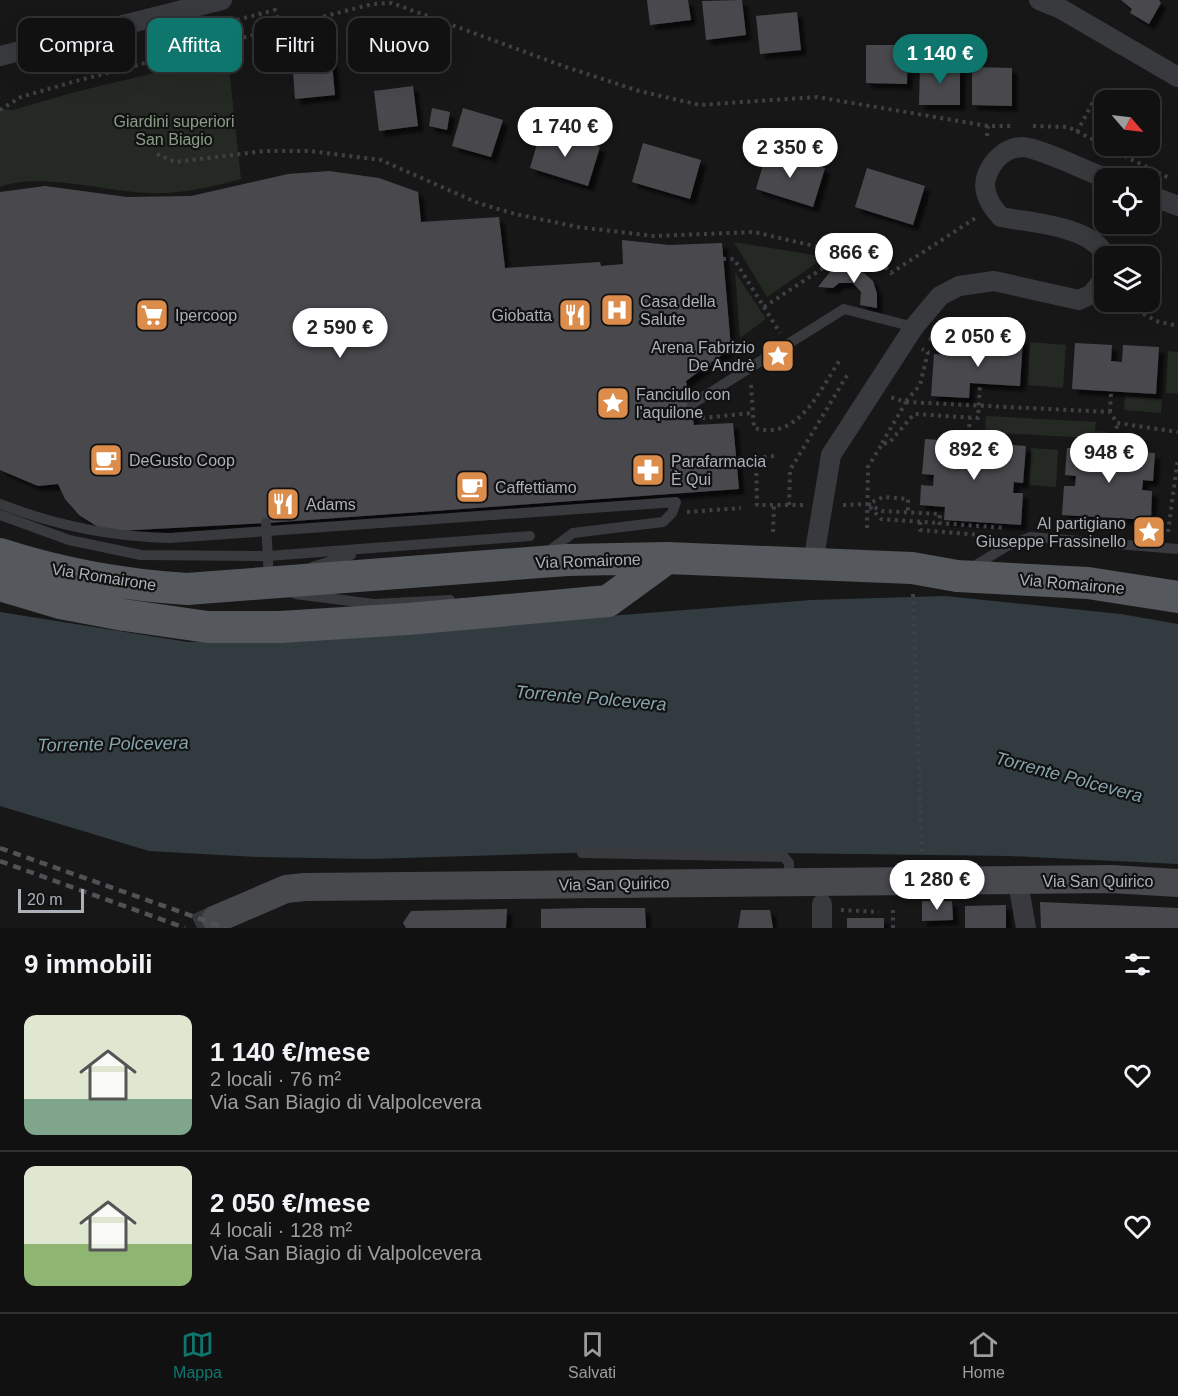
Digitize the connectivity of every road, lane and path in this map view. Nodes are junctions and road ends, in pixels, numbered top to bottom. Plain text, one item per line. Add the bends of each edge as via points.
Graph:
1 (222, 0) edge
2 (1039, 0) edge
3 (277, 18) edge
4 (318, 18) edge
5 (242, 19) edge
6 (254, 35) edge
7 (0, 56) edge
8 (1178, 76) edge
9 (1094, 103) edge
10 (0, 110) edge
11 (1077, 132) dead end
12 (987, 136) dead end
13 (157, 154) dead end
14 (1124, 156) edge
15 (1094, 173) edge
16 (1178, 183) edge
17 (1160, 199) edge
18 (1178, 206) edge
19 (992, 207) junction
20 (1098, 246) edge
21 (847, 252) junction
22 (723, 259) dead end
23 (1094, 291) edge
24 (764, 307) junction
25 (1141, 312) edge
26 (772, 320) dead end
27 (1178, 326) edge
28 (923, 335) junction
29 (940, 354) dead end
30 (840, 360) dead end
31 (749, 369) junction
32 (849, 372) dead end
33 (980, 384) dead end
34 (1112, 392) dead end
35 (883, 395) dead end
36 (906, 402) junction
37 (692, 404) dead end
38 (979, 404) junction
39 (1110, 412) junction
40 (753, 413) junction
41 (970, 418) junction
42 (694, 419) dead end
43 (1117, 423) junction
44 (1178, 432) edge
45 (968, 442) dead end
46 (882, 444) junction
47 (1115, 451) dead end
48 (776, 456) dead end
49 (756, 458) junction
50 (1178, 458) edge
51 (741, 459) dead end
52 (0, 504) edge
53 (774, 504) junction
54 (868, 504) junction
55 (789, 505) junction
56 (807, 505) dead end
57 (839, 505) dead end
58 (674, 507) junction
59 (741, 508) dead end
60 (908, 512) junction
61 (0, 515) edge
62 (920, 522) junction
63 (939, 523) junction
64 (266, 527) junction
65 (867, 528) dead end
66 (773, 532) dead end
67 (1167, 536) dead end
68 (372, 549) junction
69 (531, 549) junction
70 (1178, 549) edge
71 (0, 554) edge
72 (667, 558) junction
73 (813, 563) junction
74 (261, 576) junction
75 (957, 576) junction
76 (0, 585) edge
77 (913, 593) dead end
78 (1178, 597) edge
79 (466, 599) dead end
80 (582, 853) dead end
81 (922, 867) dead end
82 (789, 881) junction
83 (1018, 882) junction
84 (1178, 883) edge
85 (822, 893) junction
86 (893, 906) dead end
87 (845, 911) dead end
88 (879, 912) dead end
89 (216, 919) tunnel mouth
90 (822, 928) edge
91 (893, 928) edge
92 (1026, 928) edge

1 - 7 street
2 - 8 street
3 - 5 path via 275,10
4 - 12 path via 372,4 392,3 566,67 639,91 700,105 817,97 988,126
6 - 10 path via 21,97
9 - 11 path
13 - 21 path via 175,162 265,151 381,160 478,203 578,227 654,236 754,232
14 - 16 path
15 - 19 street via 1024,147 1013,149 993,163 987,175 987,196
17 - 18 street
19 - 20 street via 1001,217 1084,234
19 - 21 path via 891,273 879,261
21 - 24 path
22 - 24 path via 734,258
23 - 28 street via 1079,300 994,280 959,286 940,296
24 - 26 path
25 - 27 path via 1156,321
28 - 29 path via 940,347
28 - 31 lane via 844,309
28 - 36 path via 922,350 928,352 920,385
28 - 73 street via 831,455
30 - 40 path via 807,410 791,425 775,430 754,428
31 - 37 lane
31 - 40 path
32 - 55 path via 790,470
33 - 38 path
34 - 39 path
35 - 36 path
36 - 38 path
36 - 46 path
38 - 39 path
38 - 41 path via 978,418
39 - 43 path
40 - 42 path
41 - 45 path
41 - 46 path via 914,414 889,443
43 - 44 path
43 - 47 path
46 - 54 path via 868,467
48 - 49 path
49 - 51 path
49 - 53 path via 757,505
50 - 67 path
52 - 64 lane via 100,532 136,537 170,538
53 - 55 path
53 - 66 path
54 - 57 path
54 - 60 path via 882,511
54 - 60 path via 883,497 908,499
54 - 62 path via 881,519
54 - 65 path
55 - 56 path
58 - 59 path
58 - 64 lane
58 - 69 lane via 663,522 573,533
60 - 63 path via 940,514
61 - 74 lane via 69,540
62 - 63 path
62 - 63 path via 920,530 1001,535 1012,529
64 - 74 lane
68 - 69 lane
68 - 74 lane
68 - 74 lane
69 - 72 main road, Via Romairone
69 - 74 main road, Via Romairone via 315,578
70 - 75 lane via 1030,537
71 - 74 main road, Via Romairone via 75,576 135,586 187,589
72 - 73 main road, Via Romairone
72 - 76 main road via 608,601 408,620 280,627 208,627 124,615 60,603
73 - 75 main road, Via Romairone via 912,568
74 - 79 lane via 374,604
75 - 78 main road, Via Romairone via 1088,583
77 - 81 path
80 - 82 lane via 784,857 789,863
82 - 85 main road, Via San Quirico
82 - 89 main road, Via San Quirico via 305,887 286,889
83 - 84 main road, Via San Quirico via 1111,879
83 - 85 main road, Via San Quirico
83 - 92 street, Via San Quirico
85 - 90 street
86 - 91 path
87 - 88 path

